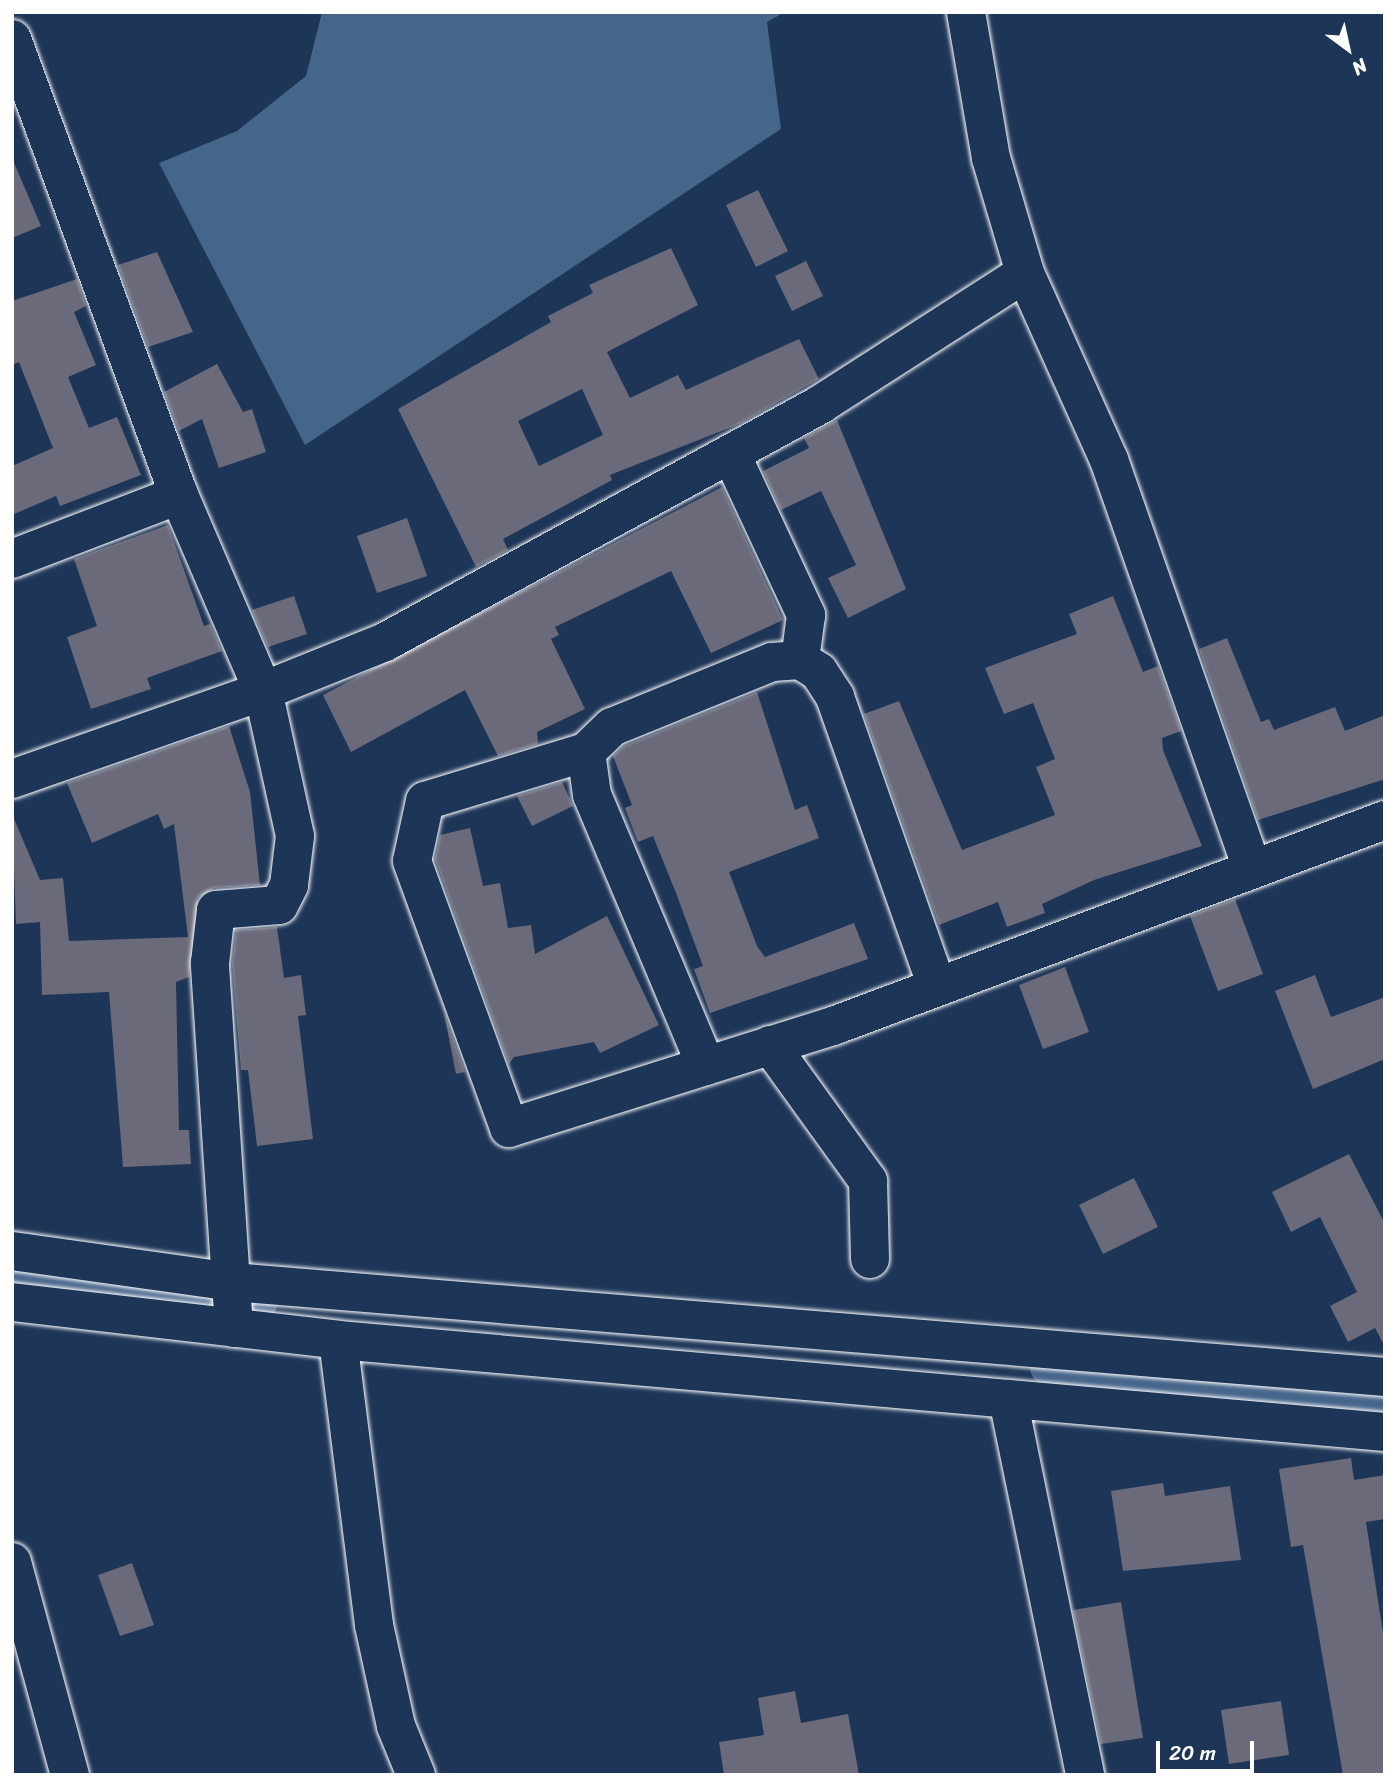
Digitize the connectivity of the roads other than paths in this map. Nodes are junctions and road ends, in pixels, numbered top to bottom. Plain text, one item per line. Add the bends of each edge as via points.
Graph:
1 (966, 12) edge
2 (12, 38) edge
3 (1025, 273) junction
4 (731, 453) junction
5 (179, 495) junction
6 (12, 559) edge
7 (800, 660) junction
8 (263, 691) junction
9 (586, 752) junction
10 (12, 779) edge
11 (1385, 820) edge
12 (1252, 868) junction
13 (937, 986) junction
14 (770, 1045) junction
15 (706, 1066) junction
16 (12, 1251) edge
17 (870, 1259) dead end
18 (12, 1302) edge
19 (233, 1304) junction
20 (338, 1340) junction
21 (1385, 1377) edge
22 (1008, 1399) junction
23 (1385, 1432) edge
24 (15, 1580) edge
25 (70, 1775) edge
26 (416, 1775) edge
27 (1085, 1775) edge

1 - 3 street via 991,158
2 - 5 street
3 - 4 street via 898,359
3 - 12 street via 1109,460
4 - 7 street via 806,615
4 - 8 street via 385,642
5 - 6 street
5 - 8 street
7 - 9 street via 772,662 612,727
7 - 13 street via 819,672 835,696
8 - 10 street
8 - 19 street via 295,836 289,885 279,905 216,910 212,1013
9 - 15 street via 592,794
9 - 15 street via 425,801 412,861 509,1128
11 - 12 street
12 - 13 street
13 - 14 street
14 - 15 street
14 - 17 street via 867,1181
16 - 19 street
18 - 19 street
19 - 20 street
19 - 21 street
20 - 22 street
20 - 26 street via 374,1625 396,1726
22 - 23 street
22 - 27 street
24 - 25 street

